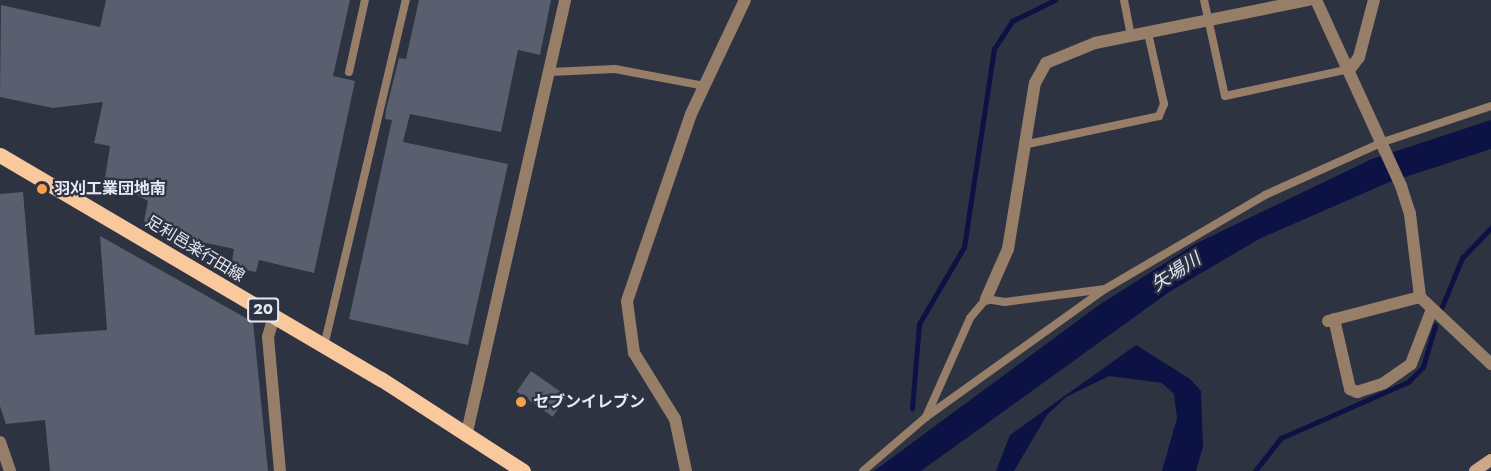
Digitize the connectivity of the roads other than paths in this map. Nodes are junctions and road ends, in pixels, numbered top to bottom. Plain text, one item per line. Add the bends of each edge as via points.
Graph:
1 (365, 0) edge
2 (406, 0) edge
3 (565, 0) edge
4 (746, 0) edge
5 (1124, 0) edge
6 (1204, 0) edge
7 (1310, 0) edge
8 (1316, 0) edge
9 (1374, 0) edge
10 (1208, 21) junction
11 (1148, 33) junction
12 (1131, 37) junction
13 (1350, 69) junction
14 (349, 72) dead end
15 (549, 72) junction
16 (705, 86) junction
17 (1491, 106) edge
18 (1384, 144) junction
19 (1023, 145) junction
20 (0, 155) edge
21 (1105, 289) junction
22 (1420, 297) junction
23 (986, 299) junction
24 (1431, 312) junction
25 (274, 316) junction
26 (324, 346) junction
27 (1491, 364) edge
28 (926, 417) junction
29 (467, 432) junction
30 (0, 442) edge
31 (1491, 459) edge
32 (10, 471) edge
33 (280, 471) edge
34 (523, 471) edge
35 (686, 471) edge
36 (863, 471) edge
37 (1475, 471) edge

1 - 14 lane
2 - 26 lane
3 - 15 street
4 - 16 street
5 - 12 lane
6 - 10 lane
7 - 10 street
8 - 13 street
9 - 13 street via 1359,57
10 - 11 street
10 - 13 lane via 1225,96
11 - 12 street
11 - 19 lane via 1164,104 1159,116
12 - 19 street via 1072,49 1046,63 1035,83
13 - 18 street
15 - 16 lane via 615,69
15 - 29 street
16 - 35 street via 660,197 626,317 634,353 675,419
17 - 18 lane
18 - 21 lane via 1296,177
18 - 22 street via 1413,230
19 - 23 street via 1008,249
20 - 25 main road, 足利邑楽行田線 / 20
21 - 23 lane via 1005,302
21 - 28 lane
22 - 24 street
22 - 24 street via 1331,320 1350,389 1357,392 1384,383 1411,364
23 - 28 lane via 970,318
24 - 27 street
25 - 26 main road, 足利邑楽行田線 / 20
25 - 33 street via 268,337
26 - 29 main road, 足利邑楽行田線 / 20
28 - 36 lane
29 - 34 main road, 足利邑楽行田線 / 20
30 - 32 street
31 - 37 main road

